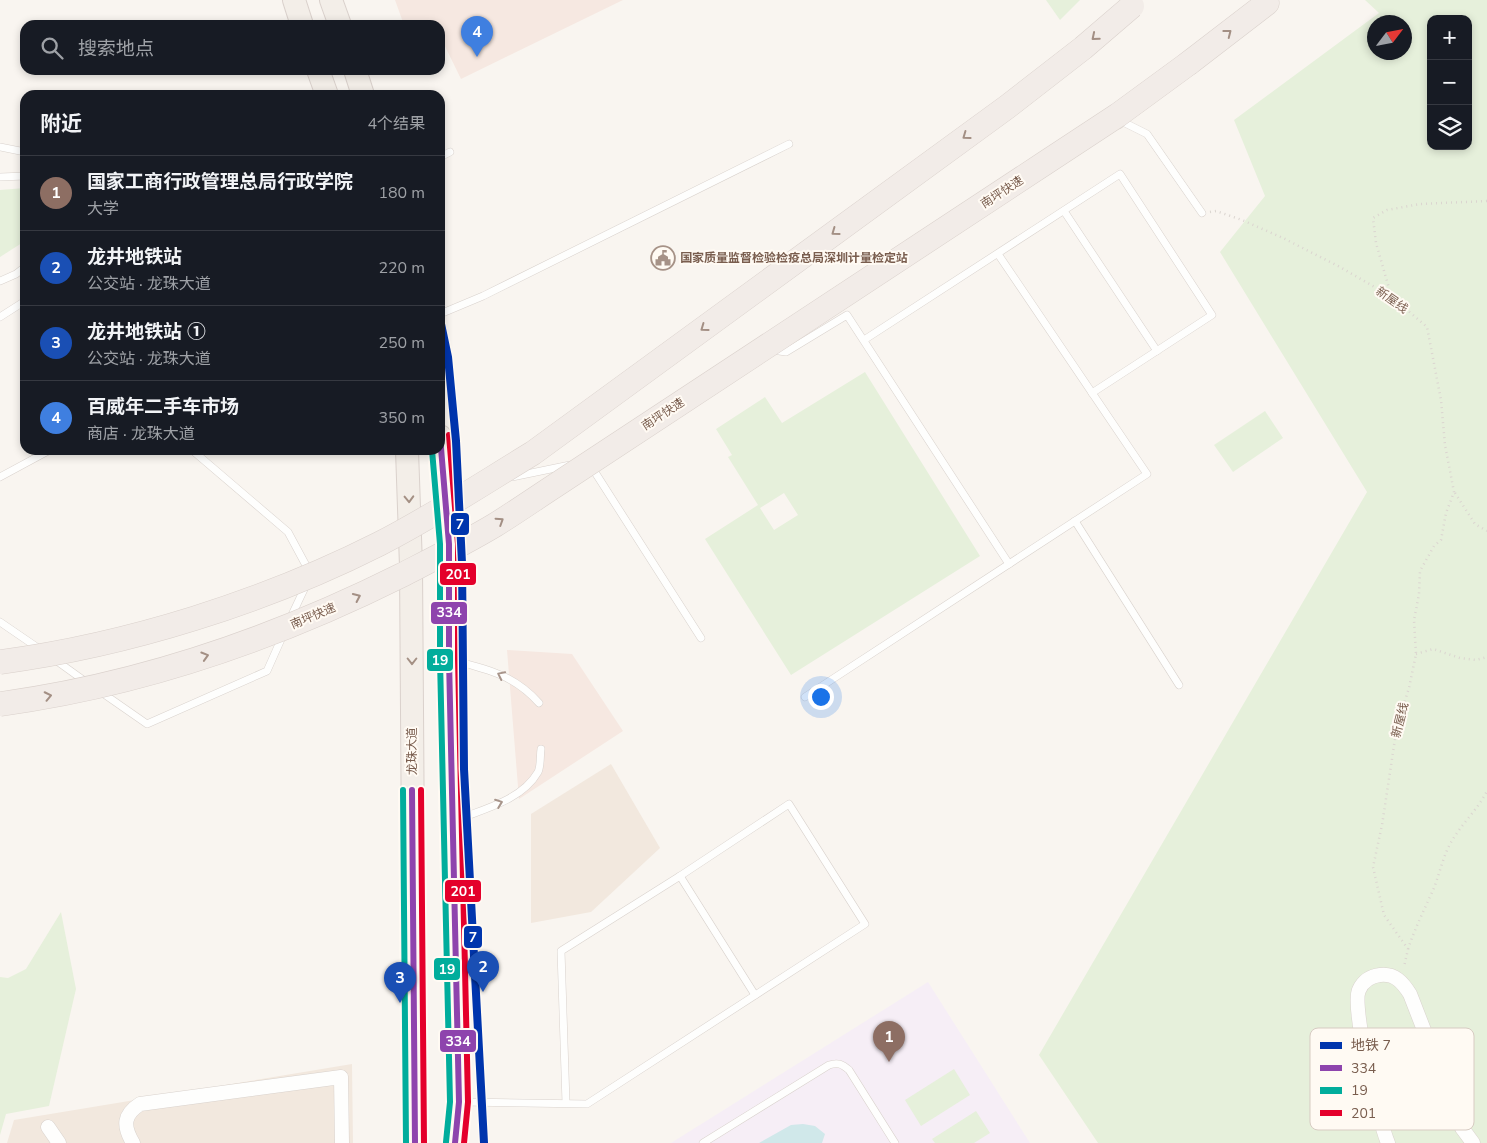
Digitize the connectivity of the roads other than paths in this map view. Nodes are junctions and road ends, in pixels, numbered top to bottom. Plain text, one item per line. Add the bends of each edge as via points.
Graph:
1 (294, 0) edge
2 (332, 0) edge
3 (1136, 3) edge
4 (1267, 3) dead end
5 (300, 20) edge
6 (338, 20) edge
7 (320, 75) edge
8 (357, 75) edge
9 (325, 90) edge
10 (361, 90) edge
11 (1115, 127) dead end
12 (789, 144) dead end
13 (0, 147) edge
14 (20, 151) edge
15 (450, 152) dead end
16 (445, 154) edge
17 (1057, 164) dead end
18 (20, 176) edge
19 (0, 177) edge
20 (1064, 211) junction
21 (1202, 213) road end
22 (998, 254) junction
23 (20, 271) edge
24 (0, 281) edge
25 (20, 304) edge
26 (445, 312) edge
27 (0, 318) edge
28 (864, 340) junction
29 (769, 350) junction
30 (1157, 351) junction
31 (1092, 393) junction
32 (41, 455) edge
33 (198, 455) edge
34 (407, 455) edge
35 (442, 455) edge
36 (587, 460) junction
37 (0, 477) edge
38 (445, 490) junction
39 (1075, 521) junction
40 (1009, 564) junction
41 (0, 622) edge
42 (701, 638) dead end
43 (449, 659) junction
44 (0, 662) edge
45 (1179, 685) dead end
46 (805, 697) dead end
47 (539, 703) dead end
48 (0, 704) edge
49 (541, 748) dead end
50 (453, 821) junction
51 (680, 876) junction
52 (755, 995) junction
53 (1360, 1028) edge
54 (1423, 1028) edge
55 (459, 1102) junction
56 (566, 1103) junction
57 (48, 1127) dead end
58 (1384, 1130) edge
59 (1463, 1130) edge
60 (60, 1143) edge
61 (133, 1143) edge
62 (342, 1143) edge
63 (415, 1143) edge
64 (455, 1143) edge
65 (702, 1143) edge
66 (895, 1143) edge
67 (1388, 1143) edge
68 (1473, 1143) edge

1 - 5 main road
2 - 6 main road
3 -> 44 highway, bridge via 1007,107 533,453 456,501 379,544 233,606 92,646
48 -> 4 highway, 南坪快速, bridge via 110,684 245,644 363,594 495,525 1118,115
7 - 9 main road
8 - 10 main road
11 - 21 lane via 1123,122 1148,134
12 - 26 lane
13 - 14 lane
15 - 16 lane
17 - 29 lane
18 - 19 lane
20 - 22 lane
20 - 30 lane
20 - 30 lane via 1120,174 1212,315
22 - 28 lane
22 - 31 lane
23 - 24 lane
25 - 27 lane
28 - 29 lane via 847,315 786,352
28 - 40 lane
29 - 36 lane
30 - 31 lane
31 - 39 lane via 1147,474
32 - 37 lane
33 - 41 lane via 288,532 311,574 267,671 147,724
34 -> 63 main road, 龙珠大道
35 - 38 main road
36 - 38 lane
36 - 42 lane
38 - 43 main road via 449,544
39 - 40 lane
39 - 45 lane
40 - 46 lane
47 -> 43 lane via 524,688 496,672
43 - 50 main road
50 -> 49 lane via 508,800 526,786 539,770
50 - 55 main road
51 - 52 lane
51 - 52 lane via 789,804 864,924
51 - 56 lane via 562,951
52 - 56 lane via 586,1104
53 - 54 street via 1357,996 1363,983 1383,974 1400,980 1410,994
55 - 56 lane
55 - 64 main road
57 - 60 street
58 - 67 street
59 - 68 street
61 - 62 street via 127,1134 125,1121 130,1110 140,1104 341,1077
65 - 66 lane via 835,1063 849,1070

